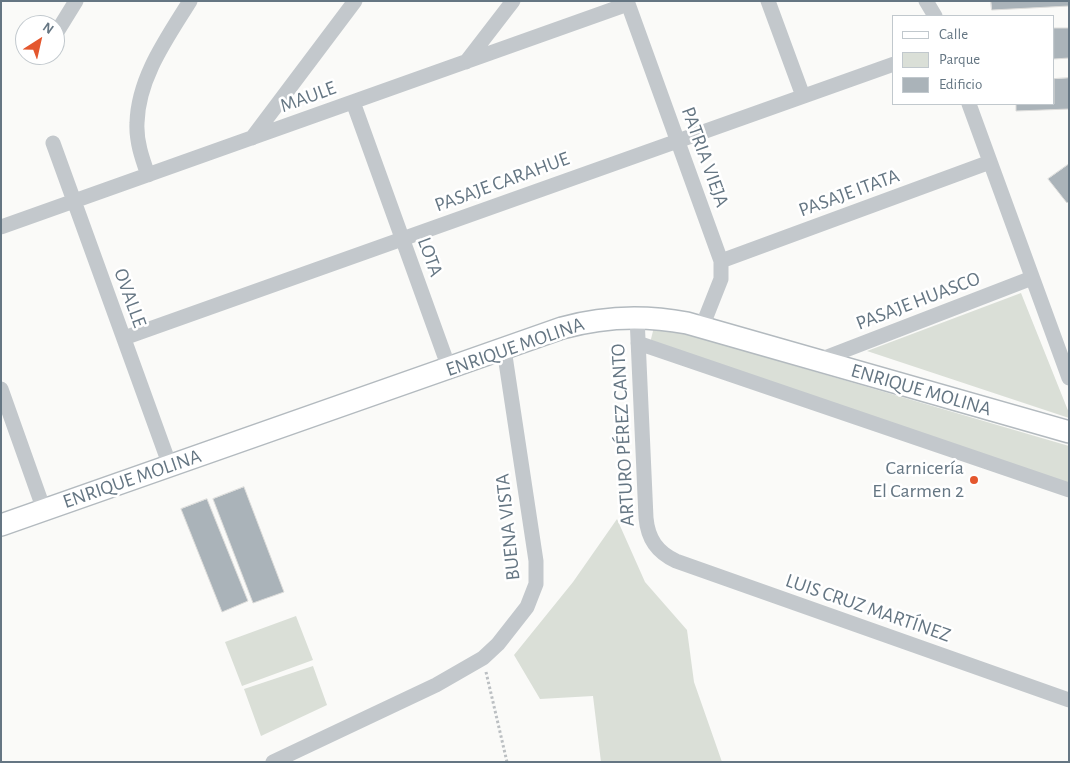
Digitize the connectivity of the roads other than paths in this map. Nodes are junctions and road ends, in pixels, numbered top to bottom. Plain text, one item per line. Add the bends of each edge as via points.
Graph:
1 (76, 1) edge
2 (190, 1) edge
3 (355, 1) edge
4 (513, 1) edge
5 (768, 1) edge
6 (926, 1) edge
7 (628, 3) edge
8 (934, 15) edge
9 (65, 19) edge
10 (466, 62) junction
11 (892, 65) edge
12 (803, 96) junction
13 (353, 102) junction
14 (969, 105) edge
15 (252, 138) junction
16 (678, 140) junction
17 (53, 143) dead end
18 (990, 162) junction
19 (148, 175) junction
20 (74, 201) junction
21 (1, 227) edge
22 (402, 239) junction
23 (722, 261) junction
24 (1032, 278) junction
25 (637, 317) junction
26 (702, 328) junction
27 (124, 338) junction
28 (638, 343) junction
29 (504, 350) junction
30 (817, 361) junction
31 (449, 368) junction
32 (1069, 378) edge
33 (1, 389) edge
34 (1069, 432) edge
35 (170, 466) junction
36 (1069, 490) edge
37 (44, 510) junction
38 (1, 525) edge
39 (657, 548) joint
40 (1069, 700) edge
41 (273, 762) edge

1 - 9 street
2 - 19 street via 154,63 141,97 138,137
3 - 15 street
4 - 10 street
5 - 12 street
6 - 8 street
7 - 10 street, MAULE
7 - 16 street, PATRIA VIEJA
10 - 13 street, MAULE
11 - 12 street, PASAJE CARAHUE
12 - 16 street, PASAJE CARAHUE
13 - 15 street, MAULE
13 - 22 street, LOTA
14 - 18 street
15 - 19 street, MAULE
16 - 22 street, PASAJE CARAHUE
16 - 23 street, PATRIA VIEJA
17 - 20 street, OVALLE
18 - 23 street, PASAJE ITATA
18 - 24 street
19 - 20 street, MAULE
20 - 21 street, MAULE
20 - 27 street, OVALLE
22 - 27 street, PASAJE CARAHUE
22 - 31 street, LOTA
23 - 26 street, PATRIA VIEJA via 721,279
24 - 30 street, PASAJE HUASCO
24 - 32 street
25 - 26 main road, ENRIQUE MOLINA via 672,320
25 - 28 street, ARTURO PÉREZ CANTO
25 - 29 main road, ENRIQUE MOLINA via 580,323
26 - 30 main road, ENRIQUE MOLINA
27 - 35 street, OVALLE
28 - 36 street
28 - 39 street, ARTURO PÉREZ CANTO via 646,518 648,533
29 - 31 main road, ENRIQUE MOLINA
29 - 41 street, BUENA VISTA via 537,572 527,607 483,658
30 - 34 main road, ENRIQUE MOLINA
31 - 35 main road, ENRIQUE MOLINA
33 - 37 street
35 - 37 main road, ENRIQUE MOLINA
37 - 38 main road, ENRIQUE MOLINA
39 - 40 street, LUIS CRUZ MARTÍNEZ via 676,561

